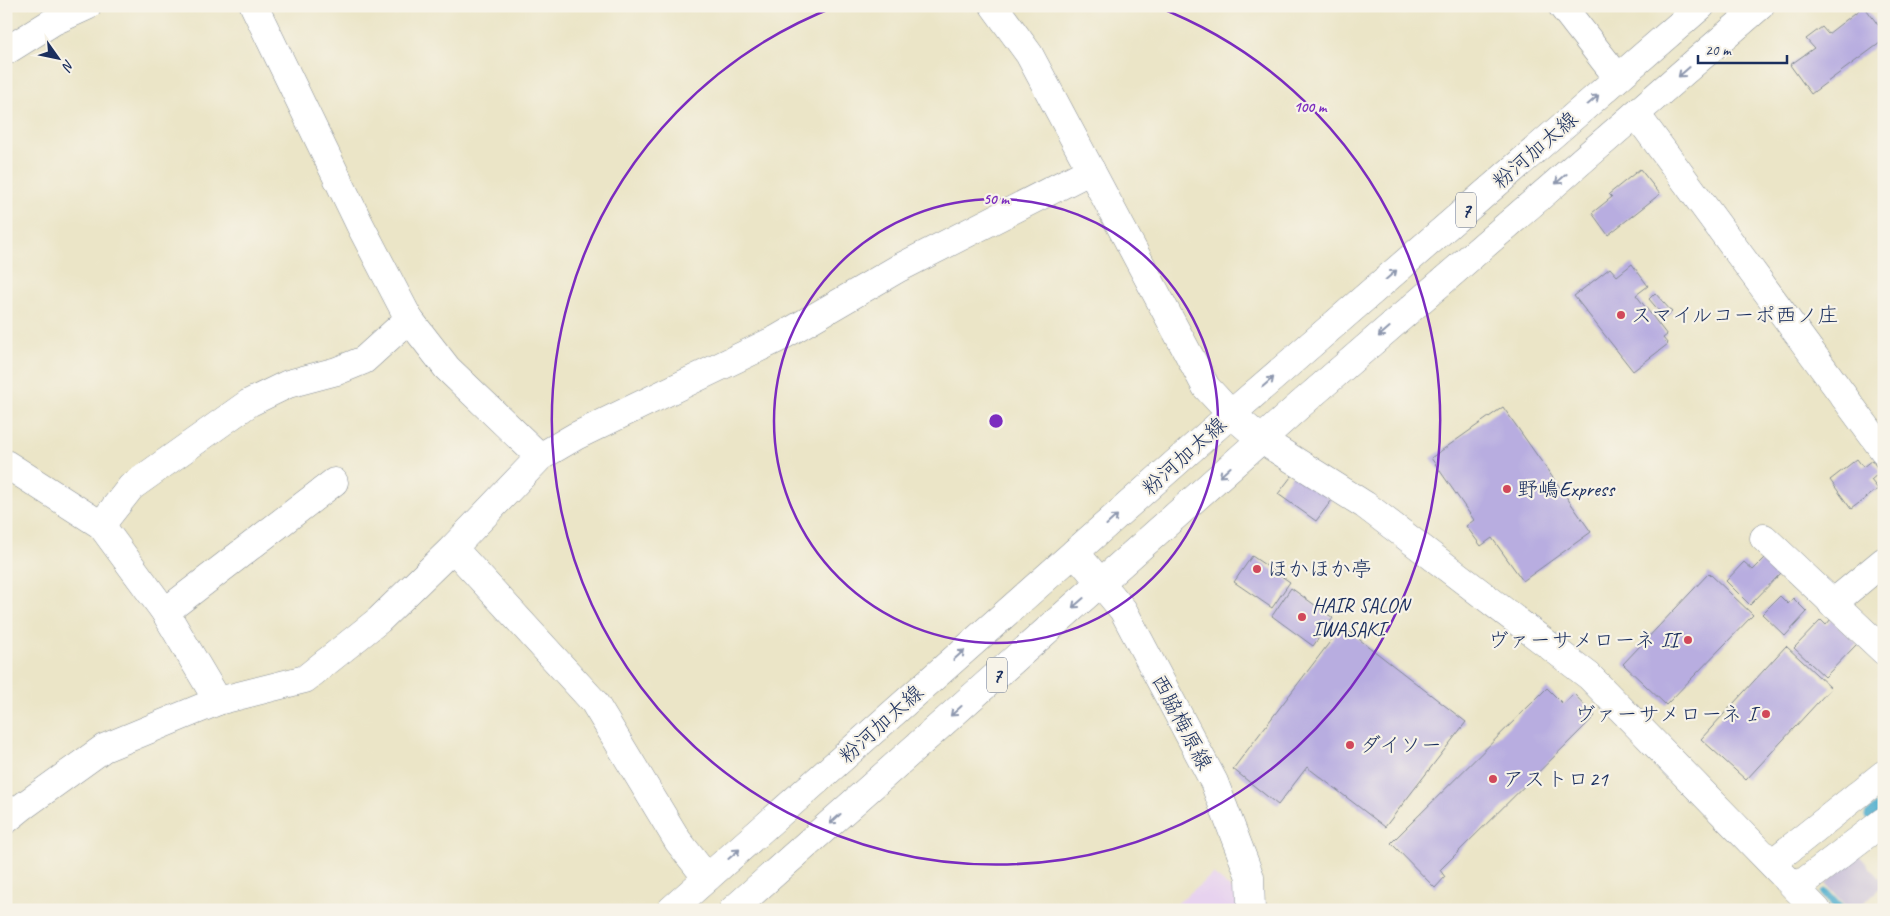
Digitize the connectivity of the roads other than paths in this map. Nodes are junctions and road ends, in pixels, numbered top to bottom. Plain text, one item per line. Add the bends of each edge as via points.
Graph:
1 (87, 6) edge
2 (254, 6) edge
3 (994, 6) edge
4 (1562, 6) edge
5 (1701, 6) edge
6 (1760, 6) edge
7 (6, 51) edge
8 (1618, 78) junction
9 (1636, 114) junction
10 (1092, 170) junction
11 (409, 319) junction
12 (1231, 414) junction
13 (1262, 440) junction
14 (1884, 451) edge
15 (540, 457) junction
16 (6, 464) edge
17 (334, 482) dead end
18 (101, 525) junction
19 (1764, 538) dead end
20 (453, 548) junction
21 (1075, 552) junction
22 (1884, 561) edge
23 (1101, 583) junction
24 (1832, 604) junction
25 (165, 612) junction
26 (1884, 651) edge
27 (218, 701) junction
28 (1884, 774) edge
29 (6, 820) edge
30 (1884, 821) edge
31 (1772, 863) junction
32 (706, 878) junction
33 (1796, 888) junction
34 (679, 907) edge
35 (733, 910) edge
36 (1251, 910) edge
37 (1817, 910) edge

1 - 7 street via 54,21
2 - 11 street
3 - 10 street via 1029,54
4 - 8 street
5 - 8 street, 粉河加太線 / 7
6 -> 9 street, 粉河加太線 / 7
12 -> 8 street, 粉河加太線 / 7
9 -> 13 street, 粉河加太線 / 7
9 - 14 street
10 - 12 street via 1206,387
10 - 15 street via 899,268 777,339 576,436
11 - 15 street via 447,368
11 - 18 street via 364,360 288,384 249,403 131,487
12 - 13 street
21 -> 12 street, 粉河加太線 / 7
13 -> 23 street, 粉河加太線 / 7
13 - 31 street via 1364,505 1589,676
15 - 20 street
16 - 18 street
17 - 25 street
18 - 25 street
19 - 24 street
20 - 27 street via 379,620 305,679
20 - 32 street via 594,702 678,841
21 - 23 street, 西脇梅原線
32 -> 21 street, 粉河加太線 / 7
22 - 24 street
23 -> 35 street, 粉河加太線 / 7
23 - 36 street, 西脇梅原線 via 1123,610 1214,782 1250,877
24 - 26 street
25 - 27 street
27 - 29 street via 104,748
28 - 31 street
30 - 33 street
31 - 33 street
32 - 34 street, 粉河加太線 / 7
33 - 37 street

